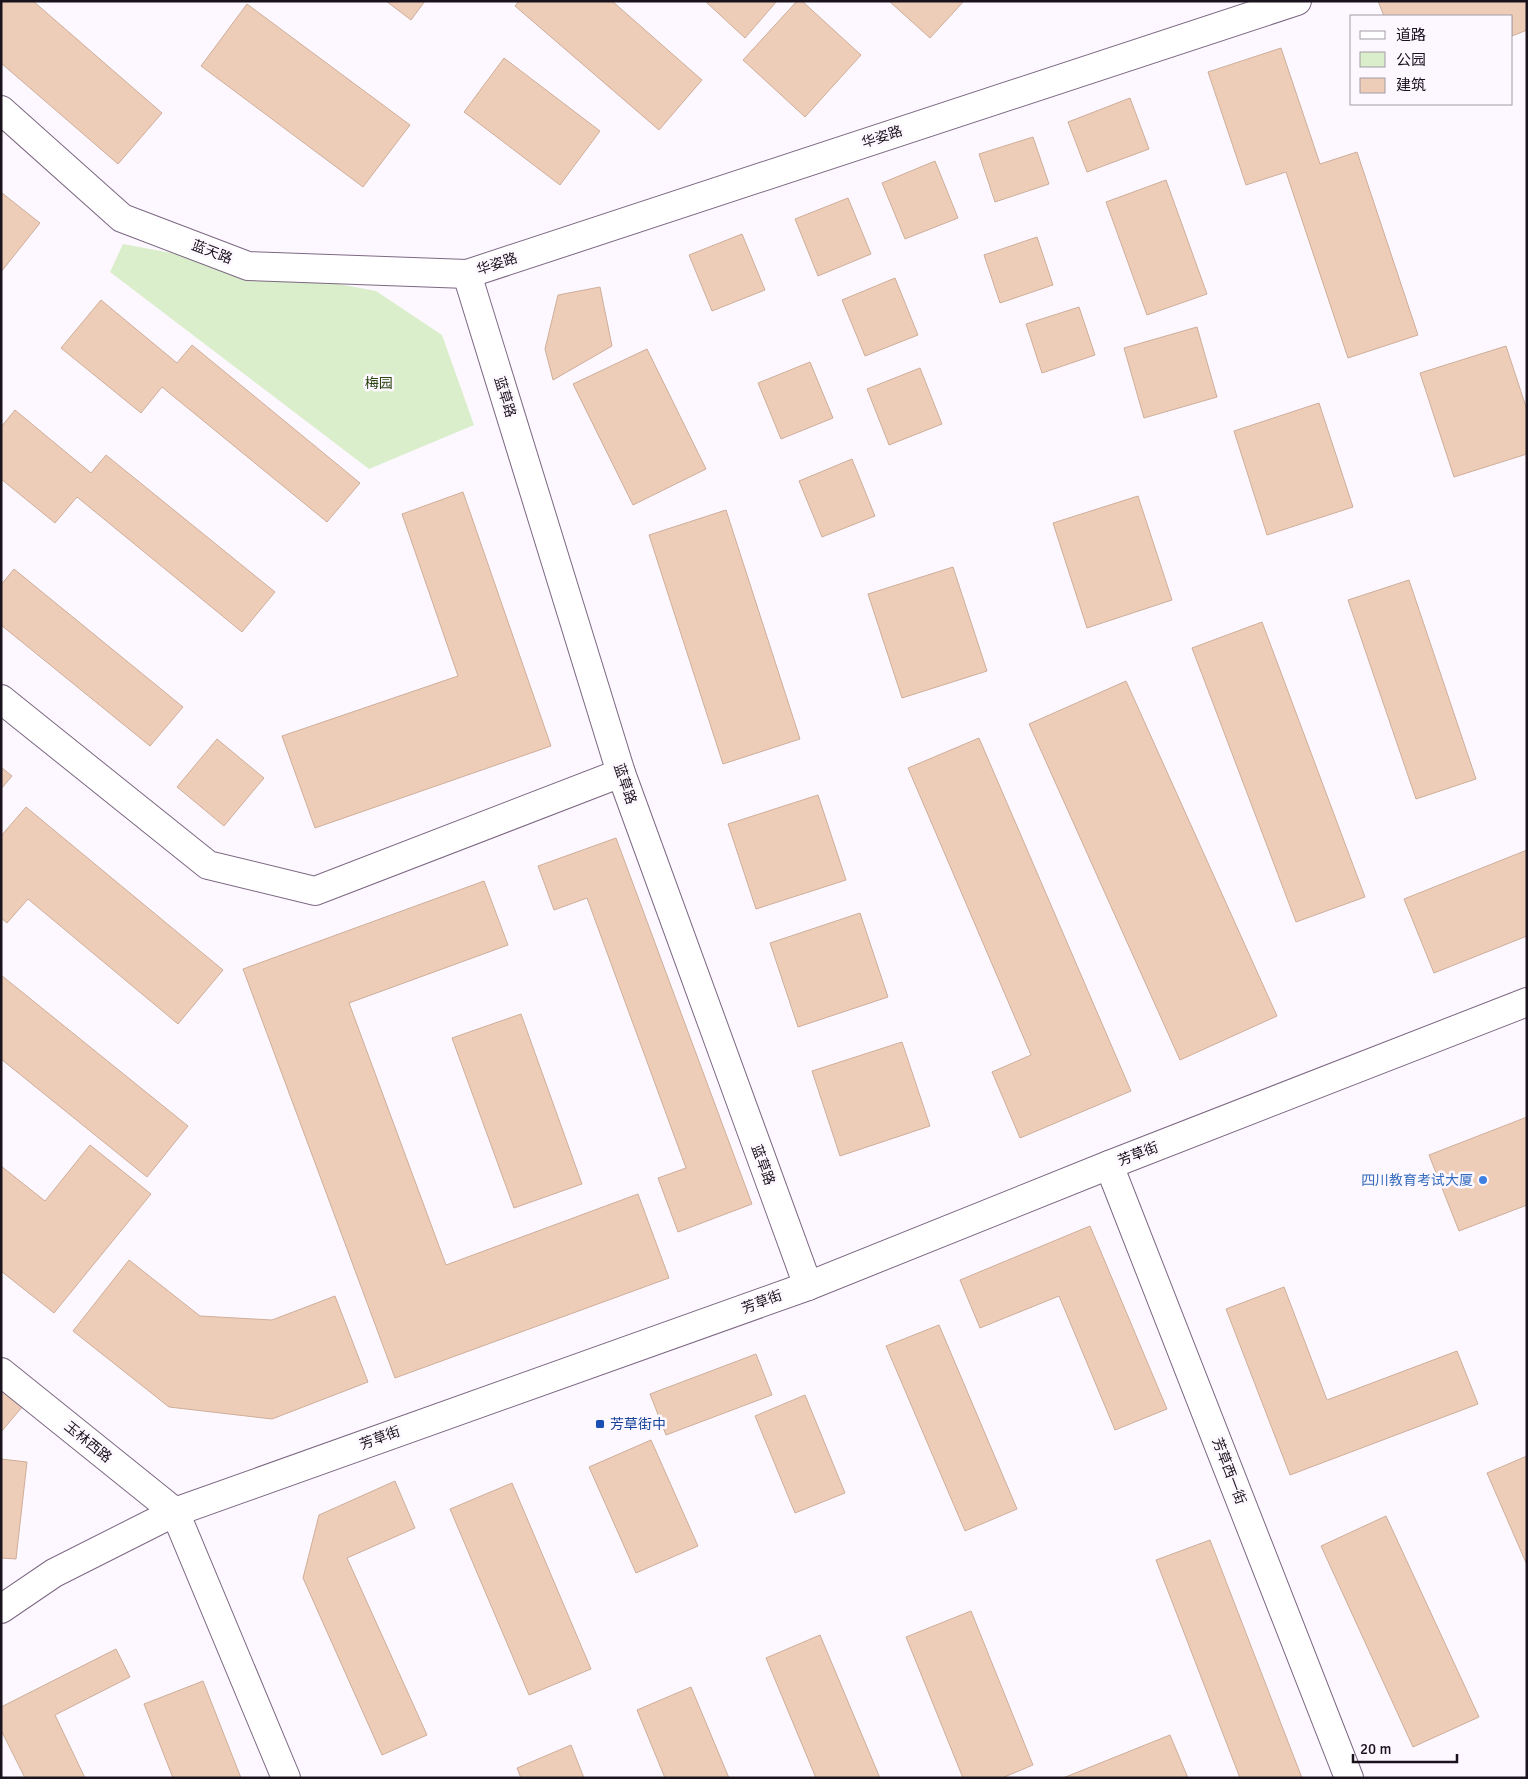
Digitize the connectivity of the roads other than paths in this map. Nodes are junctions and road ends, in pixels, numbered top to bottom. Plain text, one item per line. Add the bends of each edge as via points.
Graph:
1 (1297, 1) edge
2 (1, 110) edge
3 (467, 274) junction
4 (1, 699) edge
5 (621, 773) junction
6 (1527, 1002) edge
7 (1109, 1165) junction
8 (808, 1286) junction
9 (1, 1372) edge
10 (175, 1512) junction
11 (1, 1609) edge
12 (286, 1778) edge
13 (1349, 1778) edge

1 - 3 street, 华姿路
2 - 3 street, 蓝天路 via 122,218 248,266
3 - 5 street, 蓝草路
4 - 5 street via 208,865 315,892
5 - 8 street, 蓝草路
6 - 7 street, 芳草街
7 - 8 street, 芳草街
7 - 13 street, 芳草西一街
8 - 10 street, 芳草街
9 - 10 street, 玉林西路
10 - 11 street, 芳草街 via 54,1574
10 - 12 street

